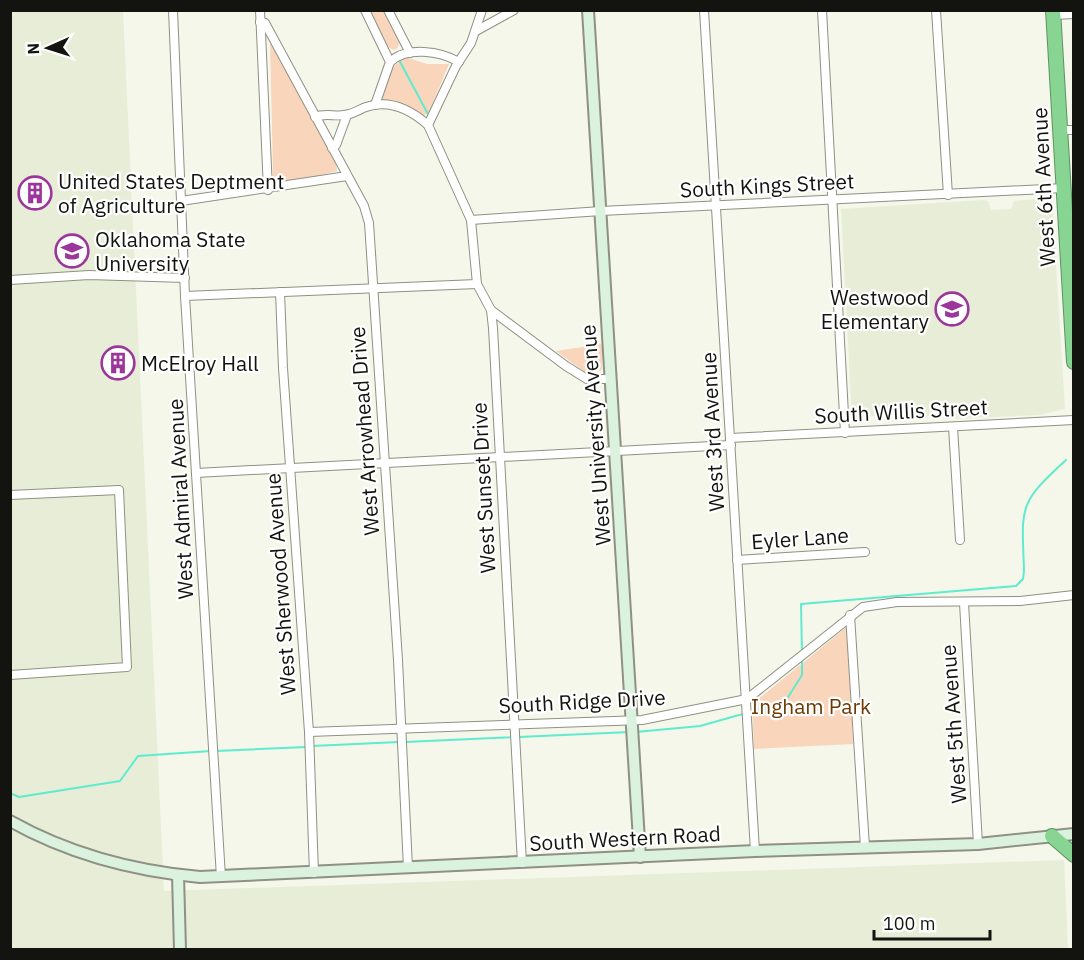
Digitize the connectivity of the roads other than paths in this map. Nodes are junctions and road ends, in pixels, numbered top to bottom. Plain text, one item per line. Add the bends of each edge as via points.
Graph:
1 (173, 10) edge
2 (260, 10) edge
3 (365, 10) edge
4 (388, 10) edge
5 (482, 10) edge
6 (514, 10) edge
7 (588, 10) edge
8 (704, 10) edge
9 (822, 10) edge
10 (936, 10) edge
11 (1054, 13) edge
12 (1074, 14) edge
13 (260, 22) junction
14 (476, 31) junction
15 (410, 53) junction
16 (390, 62) junction
17 (459, 62) junction
18 (375, 105) junction
19 (347, 115) junction
20 (315, 117) junction
21 (428, 125) junction
22 (1067, 130) edge
23 (332, 148) junction
24 (347, 176) junction
25 (1064, 188) junction
26 (268, 190) junction
27 (948, 195) junction
28 (181, 201) junction
29 (831, 201) junction
30 (716, 206) junction
31 (601, 211) junction
32 (471, 220) junction
33 (1070, 243) edge
34 (185, 278) junction
35 (10, 280) edge
36 (477, 284) junction
37 (373, 288) junction
38 (280, 292) junction
39 (185, 296) junction
40 (490, 310) junction
41 (1073, 357) edge
42 (1074, 362) edge
43 (611, 379) junction
44 (1074, 420) edge
45 (953, 427) junction
46 (845, 433) junction
47 (730, 441) junction
48 (616, 452) junction
49 (499, 459) junction
50 (384, 465) junction
51 (290, 469) junction
52 (196, 473) junction
53 (10, 495) edge
54 (960, 540) dead end
55 (865, 552) dead end
56 (737, 560) junction
57 (1074, 595) edge
58 (964, 603) junction
59 (850, 615) junction
60 (10, 675) edge
61 (747, 699) junction
62 (514, 723) junction
63 (401, 728) junction
64 (633, 728) junction
65 (309, 732) junction
66 (10, 821) edge
67 (1074, 834) edge
68 (1052, 836) junction
69 (978, 844) junction
70 (865, 847) junction
71 (755, 851) junction
72 (1074, 855) edge
73 (640, 857) junction
74 (522, 863) junction
75 (408, 868) junction
76 (314, 873) junction
77 (178, 875) junction
78 (221, 877) junction
79 (180, 950) edge

1 - 28 street, West Admiral Avenue
2 - 13 street
3 - 16 street
4 - 15 street
5 - 14 street
6 - 14 street
7 - 31 main road, West University Avenue
8 - 30 street, West 3rd Avenue
9 - 29 street
10 - 27 street
11 - 12 street
11 - 22 highway, West 6th Avenue
13 - 20 street, West Arrowhead Drive via 265,23
13 - 26 street
14 - 17 street
15 - 16 street
15 - 17 street via 424,51
16 - 18 street
17 - 21 street
18 - 19 street
18 - 21 street via 393,105 415,114
19 - 20 street
19 - 23 street
20 - 23 street, West Arrowhead Drive
21 - 32 street, West Sunset Drive
22 - 25 highway, West 6th Avenue
23 - 24 street, West Arrowhead Drive
24 - 26 street
24 - 37 street, West Arrowhead Drive via 369,223
25 - 27 street, South Kings Street
25 - 33 highway, West 6th Avenue
26 - 28 street
27 - 29 street, South Kings Street
28 - 34 street, West Admiral Avenue
29 - 30 street, South Kings Street
29 - 46 street
30 - 31 street, South Kings Street
30 - 47 street, West 3rd Avenue
31 - 32 street, South Kings Street
31 - 43 main road, West University Avenue
32 - 36 street, West Sunset Drive
33 - 41 highway, West 6th Avenue
34 - 35 street via 89,274
34 - 39 street, West Admiral Avenue
36 - 37 street
36 - 40 street, West Sunset Drive
37 - 38 street
37 - 50 street, West Arrowhead Drive
38 - 39 street
38 - 51 street, West Sherwood Avenue
39 - 52 street, West Admiral Avenue
40 - 43 street via 587,379
40 - 49 street, West Sunset Drive
41 - 42 highway, West 6th Avenue
43 - 48 main road, West University Avenue
44 - 45 street, South Willis Street
45 - 46 street, South Willis Street
45 - 54 street
46 - 47 street, South Willis Street
47 - 48 street, South Willis Street
47 - 56 street, West 3rd Avenue
48 - 49 street, South Willis Street
48 - 64 main road, West University Avenue
49 - 50 street, South Willis Street
49 - 62 street, West Sunset Drive
50 - 51 street, South Willis Street
50 - 63 street, West Arrowhead Drive
51 - 52 street, South Willis Street
51 - 65 street, West Sherwood Avenue
52 - 78 street, West Admiral Avenue
53 - 60 street via 119,490 127,667
55 - 56 street, Eyler Lane
56 - 61 street, West 3rd Avenue
57 - 58 street, South Ridge Drive
58 - 59 street, South Ridge Drive via 897,602 863,608
58 - 69 street, West 5th Avenue
59 - 61 street, South Ridge Drive via 846,623
59 - 70 street
61 - 64 street, South Ridge Drive
61 - 71 street, West 3rd Avenue
62 - 63 street, South Ridge Drive
62 - 64 street, South Ridge Drive
62 - 74 street, West Sunset Drive
63 - 65 street, South Ridge Drive
63 - 75 street, West Arrowhead Drive
64 - 73 main road, West University Avenue
65 - 76 street, West Sherwood Avenue
66 - 77 main road, South Western Road via 93,858
67 - 68 main road, South Western Road
68 - 69 main road, South Western Road
68 - 72 highway
69 - 70 main road, South Western Road
70 - 71 main road, South Western Road
71 - 73 main road, South Western Road
73 - 74 main road, South Western Road
74 - 75 main road, South Western Road
75 - 76 main road, South Western Road
76 - 78 main road, South Western Road
77 - 78 main road, South Western Road
77 - 79 main road

